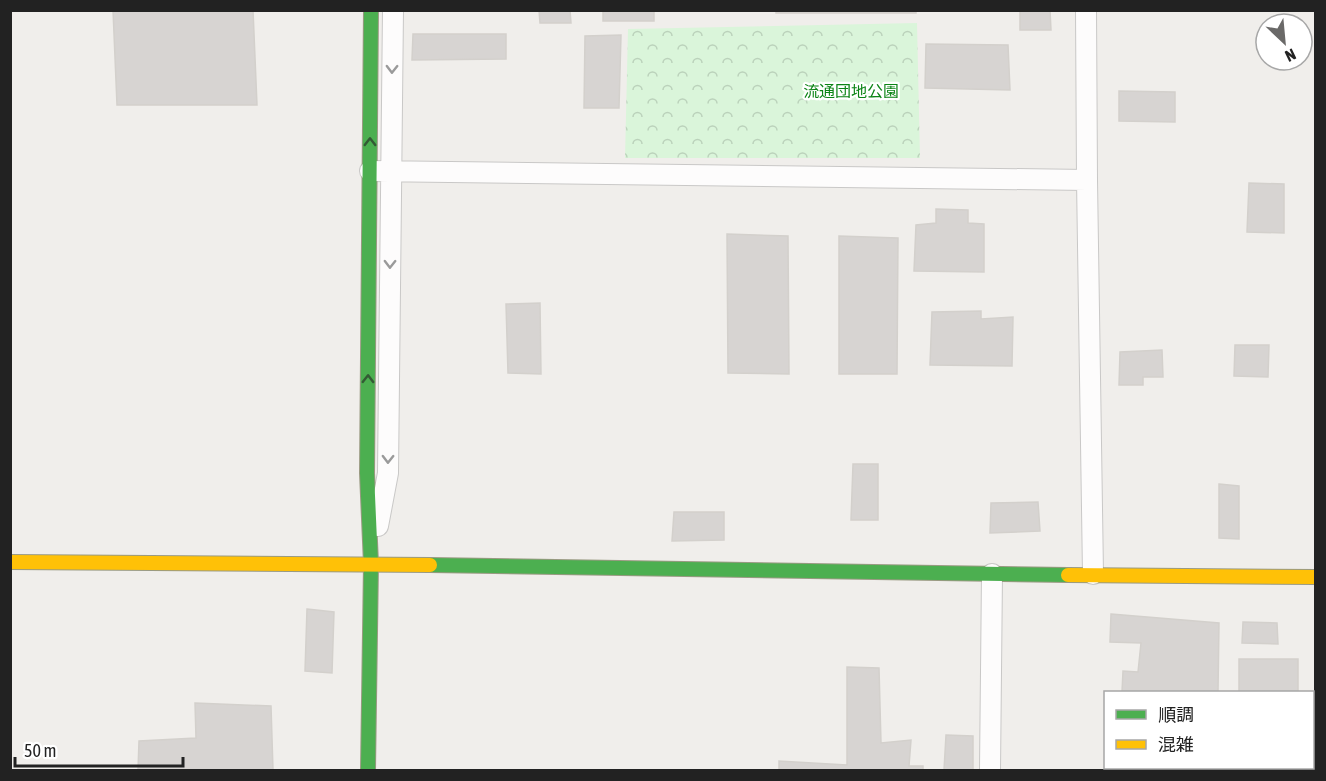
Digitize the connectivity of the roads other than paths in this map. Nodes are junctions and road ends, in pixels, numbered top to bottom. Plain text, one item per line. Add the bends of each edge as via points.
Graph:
1 (371, 10) edge
2 (393, 10) edge
3 (1086, 10) edge
4 (370, 171) junction
5 (391, 172) junction
6 (1087, 180) junction
7 (10, 562) edge
8 (371, 564) junction
9 (992, 574) junction
10 (1092, 574) junction
11 (1316, 577) edge
12 (368, 771) edge
13 (990, 771) edge

4 -> 1 street
2 -> 5 street
3 - 6 street
4 - 5 street
8 -> 4 street via 367,472
5 - 6 street
5 -> 8 street via 388,473
6 - 10 street
7 - 8 street
8 - 9 street
8 - 12 street
9 - 10 street
9 - 13 street
10 - 11 street

